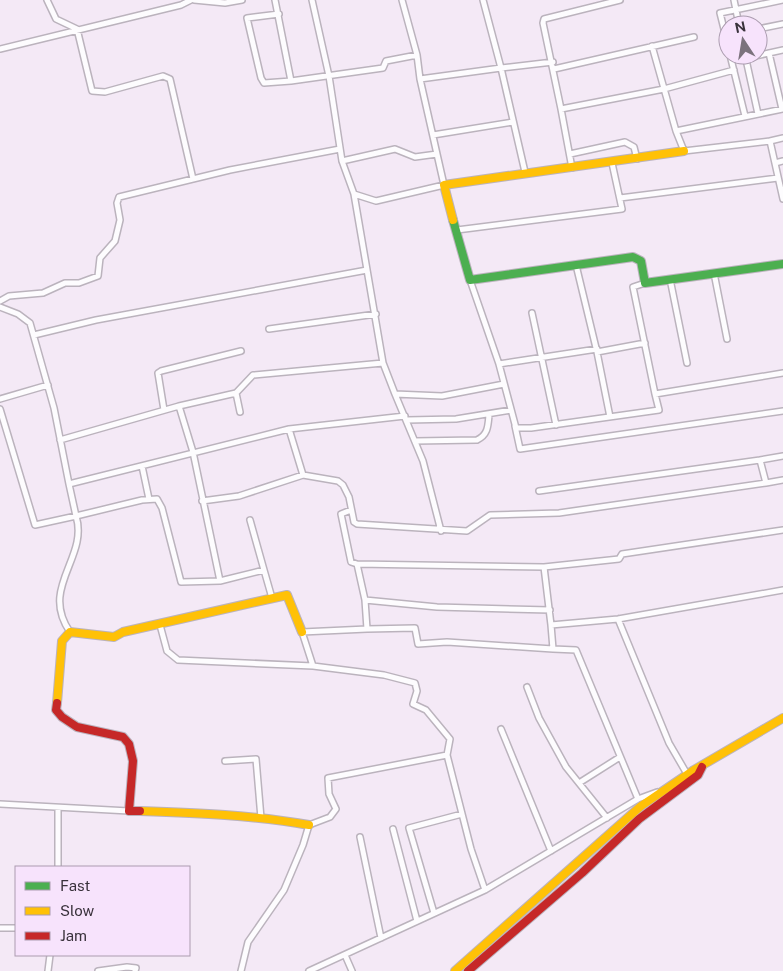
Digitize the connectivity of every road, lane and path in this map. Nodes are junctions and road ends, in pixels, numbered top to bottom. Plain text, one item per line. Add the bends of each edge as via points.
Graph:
1 (47, 0) edge
2 (192, 0) edge
3 (242, 0) edge
4 (275, 0) edge
5 (312, 0) edge
6 (403, 0) edge
7 (483, 0) edge
8 (620, 0) edge
9 (734, 0) edge
10 (783, 0) edge
11 (736, 9) junction
12 (279, 14) junction
13 (721, 15) edge
14 (737, 15) edge
15 (783, 24) edge
16 (768, 27) edge
17 (77, 29) junction
18 (694, 37) dead end
19 (652, 46) junction
20 (0, 49) edge
21 (783, 50) edge
22 (769, 53) joint
23 (417, 55) junction
24 (553, 62) junction
25 (733, 65) edge
26 (747, 65) edge
27 (501, 68) junction
28 (554, 69) junction
29 (734, 70) junction
30 (329, 76) junction
31 (420, 79) junction
32 (291, 81) junction
33 (664, 89) junction
34 (561, 109) junction
35 (783, 109) edge
36 (758, 114) junction
37 (745, 116) junction
38 (513, 122) junction
39 (676, 131) junction
40 (433, 134) junction
41 (783, 138) edge
42 (770, 141) junction
43 (340, 149) junction
44 (684, 152) junction
45 (437, 154) junction
46 (570, 154) junction
47 (637, 159) junction
48 (342, 161) junction
49 (783, 161) edge
50 (775, 162) junction
51 (612, 163) junction
52 (572, 168) junction
53 (525, 172) junction
54 (778, 178) junction
55 (193, 179) junction
56 (444, 185) junction
57 (354, 194) junction
58 (620, 198) junction
59 (783, 199) edge
60 (457, 230) junction
61 (783, 264) edge
62 (576, 265) junction
63 (367, 270) junction
64 (714, 273) junction
65 (670, 279) junction
66 (470, 280) junction
67 (645, 283) junction
68 (0, 301) edge
69 (0, 307) edge
70 (532, 313) dead end
71 (376, 314) junction
72 (269, 329) dead end
73 (34, 335) junction
74 (727, 339) dead end
75 (645, 343) junction
76 (597, 350) junction
77 (241, 351) dead end
78 (542, 358) junction
79 (383, 363) junction
80 (687, 363) dead end
81 (499, 364) junction
82 (783, 373) edge
83 (504, 384) junction
84 (48, 385) junction
85 (236, 393) junction
86 (395, 394) junction
87 (655, 394) junction
88 (0, 399) edge
89 (179, 406) junction
90 (0, 409) edge
91 (164, 410) junction
92 (511, 410) junction
93 (783, 411) edge
94 (240, 412) dead end
95 (489, 415) junction
96 (610, 417) junction
97 (406, 418) junction
98 (514, 425) junction
99 (556, 425) junction
100 (289, 429) junction
101 (60, 440) junction
102 (415, 441) junction
103 (193, 452) junction
104 (783, 456) edge
105 (760, 460) junction
106 (142, 466) junction
107 (303, 475) junction
108 (783, 480) edge
109 (69, 484) junction
110 (766, 484) junction
111 (539, 491) dead end
112 (149, 499) junction
113 (202, 501) junction
114 (351, 510) junction
115 (76, 516) junction
116 (250, 520) dead end
117 (783, 530) edge
118 (441, 531) junction
119 (357, 564) junction
120 (544, 567) junction
121 (264, 570) junction
122 (220, 581) junction
123 (783, 590) edge
124 (272, 598) junction
125 (365, 600) junction
126 (550, 610) junction
127 (618, 619) junction
128 (160, 625) junction
129 (551, 625) junction
130 (367, 628) junction
131 (70, 632) junction
132 (302, 632) junction
133 (553, 649) junction
134 (313, 666) junction
135 (527, 687) dead end
136 (783, 718) edge
137 (500, 729) dead end
138 (447, 755) junction
139 (620, 757) junction
140 (226, 761) dead end
141 (702, 767) junction
142 (687, 774) junction
143 (579, 783) junction
144 (667, 788) junction
145 (638, 799) junction
146 (0, 804) edge
147 (58, 808) junction
148 (129, 811) junction
149 (462, 814) junction
150 (261, 818) junction
151 (607, 818) junction
152 (309, 825) junction
153 (393, 829) dead end
154 (360, 837) dead end
155 (551, 851) junction
156 (58, 866) edge
157 (567, 873) junction
158 (573, 880) junction
159 (485, 890) junction
160 (434, 913) junction
161 (417, 921) junction
162 (0, 928) edge
163 (15, 928) edge
164 (381, 938) junction
165 (345, 955) junction
166 (50, 956) edge
167 (48, 971) edge
168 (98, 971) edge
169 (135, 971) edge
170 (241, 971) edge
171 (309, 971) edge
172 (352, 971) edge
173 (455, 971) edge
174 (468, 971) edge

1 - 17 street via 56,19
2 - 3 street via 224,3
2 - 17 street via 181,6
4 - 12 street
5 - 30 street
6 - 23 street
7 - 27 street
8 - 24 street via 544,19
9 - 11 street
10 - 11 street
11 - 13 street via 720,12
11 - 14 street
12 - 32 street
12 - 32 street via 247,18 261,78 264,82
15 - 16 street
17 - 20 street
17 - 55 street via 92,90 105,92 163,76 170,80
18 - 19 street
19 - 28 street
19 - 33 street
21 - 22 street
22 - 35 street
23 - 30 street via 386,61 383,68
23 - 31 street
24 - 27 street
24 - 28 street
25 - 29 street
26 - 36 street
27 - 31 street
27 - 38 street
28 - 34 street
29 - 33 street
29 - 37 street
30 - 32 street
30 - 43 street
31 - 40 street
33 - 34 street
33 - 39 street
34 - 46 street
35 - 36 street
36 - 37 street
37 - 39 street
38 - 40 street
38 - 53 street
39 - 44 street
40 - 45 street
41 - 42 street
42 - 44 street
42 - 50 street
43 - 48 street
43 - 55 street
44 - 47 street
45 - 48 street via 416,157 395,149
45 - 56 street
46 - 47 street via 625,142 632,144
46 - 52 street
47 - 51 street
48 - 57 street
49 - 50 street
50 - 54 street
51 - 52 street
51 - 58 street
52 - 53 street
53 - 56 street
54 - 58 street
54 - 59 street
55 - 68 street via 118,196 120,220 115,241 100,258 98,276 79,283 65,283 43,293 9,296
56 - 57 street via 376,201
56 - 60 street
57 - 63 street
58 - 60 street via 622,209
60 - 66 street
61 - 64 street
62 - 66 street
62 - 67 street via 633,256 641,261
62 - 76 street
63 - 71 street
63 - 73 street via 96,320
64 - 65 street
64 - 74 street
65 - 67 street
65 - 80 street
66 - 81 street
67 - 75 street via 633,287
69 - 73 street via 25,318
70 - 78 street
71 - 72 street
71 - 79 street
73 - 84 street
75 - 76 street
75 - 87 street
76 - 78 street
76 - 96 street
77 - 91 street via 158,373
78 - 81 street
78 - 99 street
79 - 85 street via 253,375
79 - 86 street
81 - 83 street
82 - 87 street
83 - 86 street via 442,396
83 - 92 street
84 - 88 street
84 - 101 street
85 - 89 street
85 - 94 street
86 - 97 street
87 - 96 street via 659,410
89 - 91 street
89 - 103 street
90 - 115 street via 35,525
91 - 101 street
92 - 95 street
92 - 98 street
93 - 98 street via 520,449
95 - 97 street
95 - 102 street via 487,429 477,440
96 - 99 street
97 - 100 street
97 - 102 street
98 - 99 street via 516,428
100 - 103 street
100 - 107 street
101 - 109 street
102 - 118 street
103 - 106 street
103 - 113 street
104 - 105 street
105 - 110 street
105 - 111 street
106 - 109 street
106 - 112 street
107 - 113 street via 239,496
107 - 114 street via 338,481 349,497
108 - 110 street
109 - 115 street
110 - 118 street via 559,513 490,515 467,531
112 - 115 street
112 - 122 street via 156,499 162,508 181,582
113 - 122 street
114 - 118 street via 354,522 361,526
114 - 119 street via 341,514 351,562
115 - 131 street via 79,537 58,597 61,615
116 - 121 street
117 - 120 street via 622,554 618,559
119 - 120 street
119 - 125 street
120 - 126 street
121 - 122 street
121 - 124 street
123 - 127 street
124 - 128 street
124 - 132 street via 287,595
125 - 126 street via 437,607
125 - 130 street
126 - 129 street
127 - 129 street
127 - 142 street via 669,743
128 - 131 street via 123,632 114,637
128 - 134 street via 167,651 178,660
129 - 133 street
130 - 132 street
130 - 133 street via 415,628 418,644 447,642
131 - 148 street via 62,641 56,710 69,725 117,736 129,742 132,750
132 - 134 street
133 - 139 street via 576,650
134 - 138 street via 415,683 417,691 413,704 426,710 450,740
135 - 143 street via 548,734
136 - 141 street
137 - 155 street
138 - 149 street
138 - 152 street via 328,778 329,794 336,809 330,817
139 - 143 street
139 - 145 street
140 - 150 street via 256,759
141 - 142 street
141 - 158 street via 698,774 645,814
142 - 144 street
143 - 151 street
144 - 145 street
144 - 157 street via 641,806
145 - 151 street
146 - 147 street
147 - 148 street
147 - 156 street
148 - 150 street
149 - 159 street
149 - 160 street via 409,828
150 - 152 street
151 - 155 street
152 - 170 street via 284,890 248,942
153 - 161 street
154 - 164 street
155 - 159 street
157 - 158 street
157 - 173 street
158 - 174 street
159 - 160 street
160 - 161 street
161 - 164 street
162 - 163 street
164 - 165 street
165 - 171 street
165 - 172 street
166 - 167 street
168 - 169 street via 127,967 136,968

